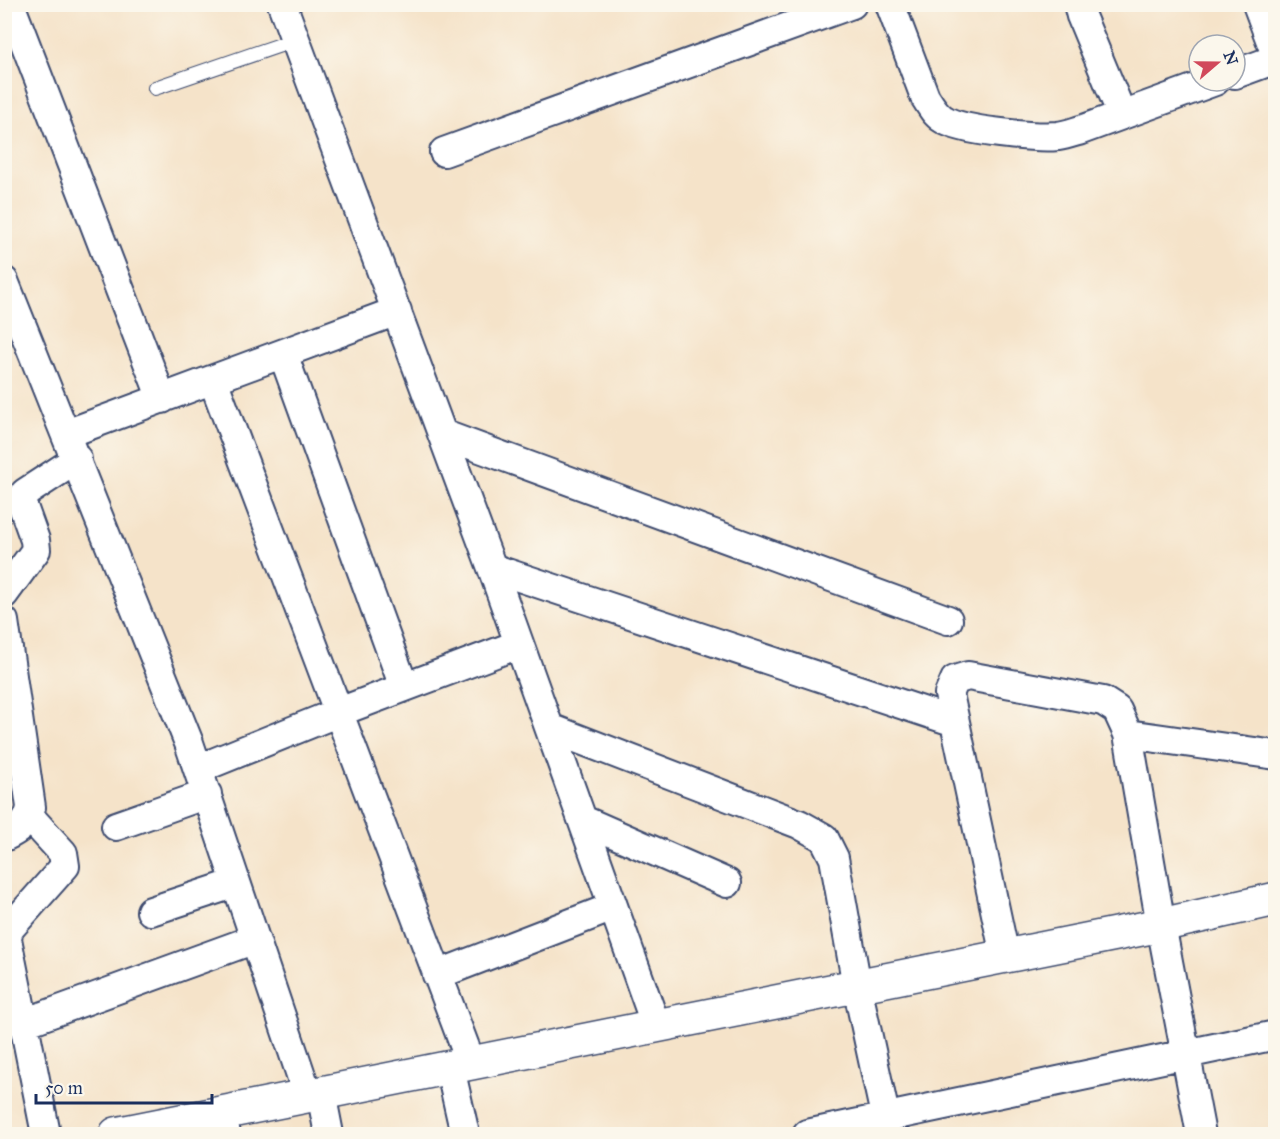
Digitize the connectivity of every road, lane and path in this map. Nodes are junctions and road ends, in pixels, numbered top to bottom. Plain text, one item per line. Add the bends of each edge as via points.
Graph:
1 (10, 4) edge
2 (282, 4) edge
3 (852, 4) edge
4 (890, 4) edge
5 (1081, 4) edge
6 (1257, 4) edge
7 (295, 40) junction
8 (1275, 57) edge
9 (1247, 69) edge
10 (154, 88) dead end
11 (1187, 91) edge
12 (1122, 115) junction
13 (444, 152) dead end
14 (4, 281) edge
15 (397, 311) junction
16 (283, 354) junction
17 (213, 380) junction
18 (162, 399) junction
19 (442, 434) junction
20 (71, 447) junction
21 (492, 568) junction
22 (4, 594) edge
23 (948, 620) dead end
24 (4, 621) edge
25 (519, 644) junction
26 (404, 687) junction
27 (339, 712) junction
28 (955, 722) junction
29 (550, 728) junction
30 (1128, 734) junction
31 (1275, 755) edge
32 (202, 782) junction
33 (30, 817) junction
34 (583, 820) junction
35 (116, 826) dead end
36 (4, 837) edge
37 (236, 883) junction
38 (727, 883) dead end
39 (1275, 899) edge
40 (614, 907) junction
41 (151, 911) dead end
42 (1161, 925) junction
43 (255, 939) junction
44 (1005, 956) junction
45 (437, 975) junction
46 (857, 986) junction
47 (24, 1023) junction
48 (656, 1026) junction
49 (1275, 1035) edge
50 (1185, 1054) junction
51 (461, 1065) junction
52 (315, 1095) junction
53 (224, 1124) edge
54 (887, 1126) edge
55 (136, 1133) edge
56 (45, 1134) edge
57 (329, 1134) edge
58 (465, 1134) edge
59 (807, 1134) edge
60 (1201, 1134) edge

1 - 18 street
2 - 7 street
3 - 13 street
4 - 12 street via 925,97 932,109 955,125 1025,136 1060,136
5 - 12 street via 1082,16
6 - 8 street
7 - 10 lane
7 - 15 street
8 - 9 street
11 - 12 street
14 - 20 street
15 - 16 street
15 - 19 street
16 - 17 street
16 - 26 street
17 - 18 street
17 - 27 street
18 - 20 street
19 - 21 street
19 - 23 street
20 - 22 street via 21,501 36,550
20 - 32 street
21 - 25 street
21 - 28 street
24 - 33 street
25 - 26 street
25 - 29 street
26 - 27 street
27 - 32 street
27 - 45 street
28 - 30 street via 949,694 955,680 968,676 1103,700 1118,710
28 - 44 street
29 - 34 street
29 - 46 street via 800,824 824,838 834,858
30 - 31 street
30 - 42 street
32 - 35 street
32 - 37 street
33 - 36 street
33 - 47 street via 63,853 65,866 8,932
34 - 38 street
34 - 40 street
37 - 41 street
37 - 43 street
39 - 42 street
40 - 45 street
40 - 48 street
42 - 44 street
42 - 50 street
43 - 47 street
43 - 52 street
44 - 46 street
45 - 51 street
46 - 48 street
46 - 54 street
47 - 56 street
48 - 51 street
49 - 50 street
50 - 54 street
50 - 60 street
51 - 52 street
51 - 58 street
52 - 53 street
52 - 57 street
53 - 55 street
54 - 59 street

